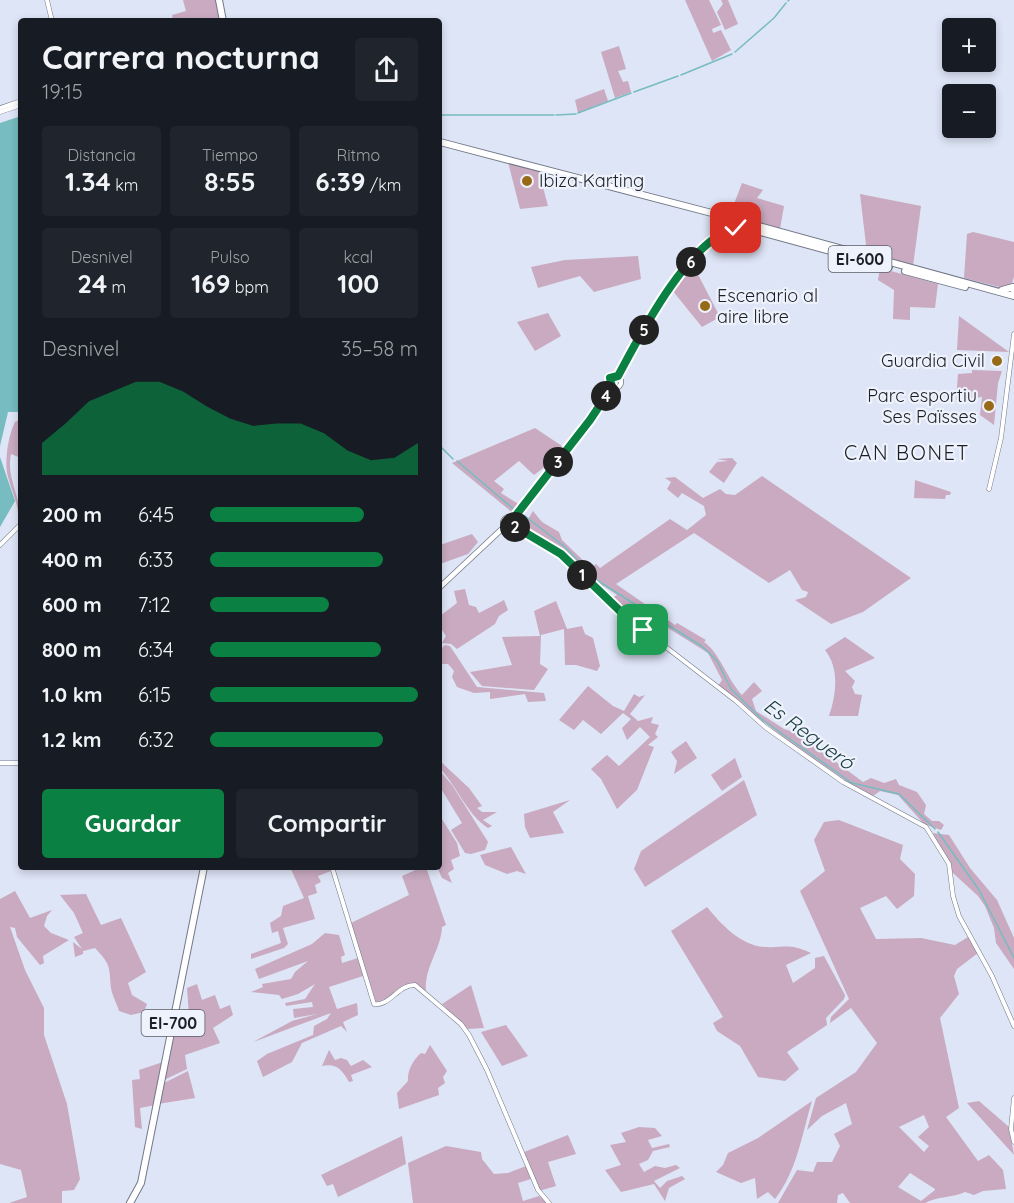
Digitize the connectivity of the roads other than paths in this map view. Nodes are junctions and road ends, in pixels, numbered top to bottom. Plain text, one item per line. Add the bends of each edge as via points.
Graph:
1 (47, 0) edge
2 (219, 0) edge
3 (51, 18) edge
4 (222, 18) edge
5 (18, 104) edge
6 (0, 110) edge
7 (442, 143) edge
8 (712, 215) junction
9 (730, 218) junction
10 (722, 225) junction
11 (730, 230) junction
12 (718, 234) junction
13 (1014, 292) edge
14 (1014, 334) edge
15 (989, 489) dead end
16 (517, 514) junction
17 (514, 526) junction
18 (18, 527) edge
19 (504, 527) junction
20 (0, 546) edge
21 (442, 585) edge
22 (0, 763) edge
23 (18, 763) edge
24 (203, 870) edge
25 (333, 870) edge
26 (1014, 1026) edge
27 (1014, 1098) edge
28 (1014, 1142) edge
29 (130, 1203) edge
30 (549, 1203) edge

1 - 3 street
2 - 4 main road
5 - 6 street
7 - 8 main road, EI-600
8 - 9 main road, EI-600
8 - 10 main road, EI-600
9 - 10 main road
9 - 11 main road via 735,224
9 - 13 main road, EI-600 via 962,282
10 - 11 main road, EI-600
10 - 12 main road
11 - 12 main road
11 - 13 main road, EI-600 via 753,230
12 - 16 main road via 696,255 657,307 618,376 620,385 612,387
14 - 15 street via 1001,438
16 - 17 main road
16 - 19 main road via 504,519
17 - 19 main road
17 - 26 street via 561,554 623,614 765,727 843,782 926,827 949,864 959,916
18 - 20 street
19 - 21 main road
22 - 23 street
24 - 29 main road, EI-700 via 141,1183
25 - 30 street via 374,1002 381,1004 406,986 415,985 466,1029 538,1191
27 - 28 street

